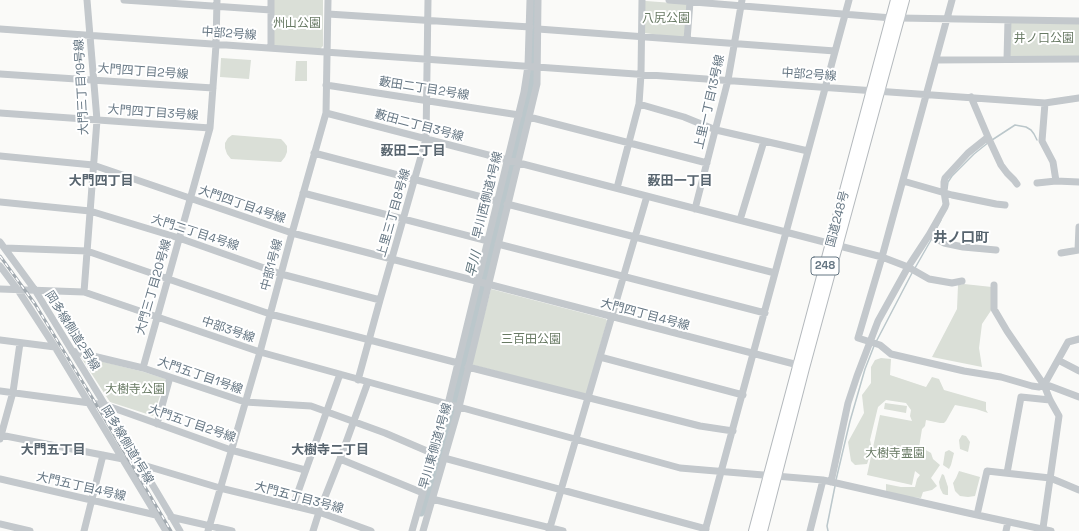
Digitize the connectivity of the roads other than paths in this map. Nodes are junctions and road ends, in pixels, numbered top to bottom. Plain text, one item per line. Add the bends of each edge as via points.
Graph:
1 (88, 0) edge
2 (124, 0) edge
3 (272, 0) edge
4 (328, 0) edge
5 (428, 0) edge
6 (530, 0) edge
7 (538, 0) edge
8 (642, 0) edge
9 (669, 0) edge
10 (849, 0) edge
11 (896, 0) edge
12 (904, 0) edge
13 (952, 0) edge
14 (690, 2) junction
15 (217, 3) edge
16 (741, 3) edge
17 (271, 10) junction
18 (328, 14) junction
19 (845, 14) junction
20 (895, 18) junction
21 (947, 19) junction
22 (1008, 20) junction
23 (428, 21) junction
24 (1079, 21) edge
25 (530, 28) junction
26 (0, 29) edge
27 (538, 29) junction
28 (90, 36) junction
29 (642, 37) junction
30 (688, 40) junction
31 (734, 43) junction
32 (216, 45) junction
33 (271, 48) junction
34 (835, 51) junction
35 (327, 52) junction
36 (427, 59) junction
37 (1007, 59) junction
38 (1079, 59) edge
39 (936, 60) junction
40 (528, 66) junction
41 (538, 67) junction
42 (0, 74) edge
43 (641, 74) junction
44 (94, 80) junction
45 (728, 80) junction
46 (326, 85) junction
47 (825, 87) junction
48 (213, 88) junction
49 (876, 91) junction
50 (927, 94) junction
51 (971, 97) junction
52 (1079, 98) edge
53 (427, 101) junction
54 (1045, 103) junction
55 (639, 104) junction
56 (0, 113) edge
57 (326, 113) junction
58 (519, 115) junction
59 (529, 117) junction
60 (97, 120) junction
61 (210, 128) junction
62 (716, 130) junction
63 (988, 137) junction
64 (426, 139) junction
65 (764, 141) junction
66 (629, 143) junction
67 (808, 151) junction
68 (314, 154) junction
69 (0, 156) edge
70 (507, 160) junction
71 (518, 163) junction
72 (707, 163) junction
73 (93, 165) junction
74 (415, 179) junction
75 (1056, 181) junction
76 (903, 182) junction
77 (1079, 182) edge
78 (1037, 183) dead end
79 (1017, 184) dead end
80 (617, 188) junction
81 (944, 192) junction
82 (303, 193) junction
83 (647, 196) junction
84 (190, 198) junction
85 (497, 201) junction
86 (0, 202) edge
87 (508, 204) junction
88 (1005, 205) dead end
89 (695, 208) junction
90 (90, 211) junction
91 (403, 219) junction
92 (740, 220) junction
93 (1079, 227) edge
94 (786, 232) junction
95 (292, 233) junction
96 (635, 236) junction
97 (932, 237) junction
98 (179, 238) junction
99 (488, 241) junction
100 (0, 242) edge
101 (498, 244) junction
102 (835, 244) junction
103 (5, 248) junction
104 (996, 250) dead end
105 (1078, 250) edge
106 (87, 251) junction
107 (1061, 253) dead end
108 (882, 257) junction
109 (392, 260) junction
110 (0, 266) edge
111 (908, 267) junction
112 (775, 273) junction
113 (281, 274) junction
114 (623, 276) junction
115 (168, 278) junction
116 (962, 281) dead end
117 (477, 282) junction
118 (488, 285) junction
119 (994, 285) dead end
120 (0, 290) edge
121 (18, 290) junction
122 (35, 290) junction
123 (84, 292) junction
124 (380, 300) junction
125 (764, 313) junction
126 (270, 314) junction
127 (611, 317) junction
128 (158, 318) junction
129 (1079, 339) edge
130 (0, 340) edge
131 (370, 340) junction
132 (870, 341) junction
133 (20, 343) junction
134 (55, 347) junction
135 (72, 351) junction
136 (260, 352) junction
137 (754, 354) junction
138 (600, 357) junction
139 (1058, 360) junction
140 (458, 362) junction
141 (798, 365) junction
142 (468, 366) junction
143 (143, 368) junction
144 (1079, 371) edge
145 (340, 374) junction
146 (170, 377) junction
147 (358, 380) junction
148 (368, 382) junction
149 (1044, 385) junction
150 (0, 390) edge
151 (13, 392) junction
152 (743, 395) junction
153 (588, 397) junction
154 (1079, 397) edge
155 (1050, 400) junction
156 (245, 402) junction
157 (89, 403) junction
158 (448, 404) junction
159 (105, 405) junction
160 (459, 407) junction
161 (327, 412) junction
162 (354, 421) junction
163 (157, 424) junction
164 (733, 431) junction
165 (0, 437) edge
166 (576, 439) junction
167 (231, 450) junction
168 (434, 454) junction
169 (102, 455) junction
170 (444, 458) junction
171 (123, 459) junction
172 (340, 459) junction
173 (141, 464) junction
174 (305, 470) junction
175 (722, 471) junction
176 (1007, 473) junction
177 (773, 476) junction
178 (1050, 478) junction
179 (0, 479) edge
180 (827, 481) junction
181 (220, 488) junction
182 (561, 489) junction
183 (1079, 490) edge
184 (423, 492) junction
185 (432, 499) junction
186 (91, 501) junction
187 (293, 506) junction
188 (319, 512) junction
189 (156, 515) junction
190 (977, 515) junction
191 (171, 517) junction
192 (1008, 522) junction
193 (0, 524) edge
194 (209, 528) edge
195 (1043, 528) junction
196 (550, 529) edge
197 (706, 530) edge
198 (30, 531) edge
199 (84, 531) edge
200 (166, 531) edge
201 (180, 531) edge
202 (232, 531) edge
203 (313, 531) edge
204 (371, 531) edge
205 (412, 531) edge
206 (423, 531) edge
207 (563, 531) edge
208 (754, 531) edge
209 (762, 531) edge
210 (810, 531) edge
211 (1006, 531) edge
212 (1051, 531) edge

1 - 28 street, 大門三丁目19号線
2 - 15 street
3 - 17 street
4 - 18 street, 中部1号線
5 - 23 street, 上里三丁目8号線
6 - 25 street, 早川西側道1号線
7 - 27 street
8 - 29 street
9 - 14 street
10 - 19 street
11 - 20 highway, 国道248号 / 248
12 - 20 highway, 国道248号 / 248
13 - 21 street
14 - 16 street
14 - 30 street
15 - 17 street
15 - 32 street, 大門三丁目20号線
16 - 19 street
16 - 31 street, 上里一丁目13号線
17 - 33 street
18 - 23 street
18 - 35 street, 中部1号線
19 - 20 street
19 - 34 street
20 - 21 street
20 - 49 highway, 国道248号 / 248
21 - 22 street
21 - 39 street
22 - 24 street
22 - 37 street
23 - 25 street
23 - 36 street, 上里三丁目8号線
25 - 40 street, 早川西側道1号線
26 - 28 street, 中部2号線
27 - 29 street
27 - 41 street
28 - 32 street, 中部2号線
28 - 44 street, 大門三丁目19号線
29 - 30 street
29 - 43 street
30 - 31 street
31 - 34 street
31 - 45 street, 上里一丁目13号線
32 - 33 street, 中部2号線
32 - 48 street, 大門三丁目20号線
33 - 35 street, 中部2号線
34 - 47 street
35 - 36 street, 中部2号線
35 - 46 street, 中部1号線
36 - 40 street, 中部2号線
36 - 53 street, 上里三丁目8号線
37 - 38 street
37 - 39 street
39 - 50 street
40 - 41 street, 中部2号線
40 - 58 street, 早川西側道1号線
41 - 43 street, 中部2号線
41 - 59 street via 537,84
42 - 44 street, 大門四丁目2号線
43 - 45 street, 中部2号線
43 - 55 street
44 - 48 street, 大門四丁目2号線
44 - 60 street, 大門三丁目19号線
45 - 47 street, 中部2号線
45 - 62 street, 上里一丁目13号線
46 - 53 street, 藪田二丁目2号線
46 - 57 street, 中部1号線
47 - 49 street, 中部2号線
47 - 67 street
48 - 61 street, 大門三丁目20号線
49 - 50 street, 中部2号線
49 - 102 highway, 国道248号 / 248
50 - 51 street, 中部2号線
50 - 76 street
51 - 54 street, 中部2号線
51 - 63 street
52 - 54 street, 中部2号線
53 - 58 street, 藪田二丁目2号線
53 - 64 street, 上里三丁目8号線
54 - 75 street via 1042,141 1053,162
55 - 62 street via 684,117
55 - 66 street
56 - 60 street, 大門四丁目3号線
57 - 64 street, 藪田二丁目3号線
57 - 68 street, 中部1号線
58 - 70 street, 早川西側道1号線
59 - 66 street
59 - 71 street
60 - 61 street, 大門四丁目3号線
60 - 73 street, 大門三丁目19号線
61 - 84 street, 大門三丁目20号線
62 - 65 street
62 - 72 street, 上里一丁目13号線
63 - 79 street via 1001,165
63 - 81 street via 948,174 944,182
64 - 70 street, 藪田二丁目3号線
64 - 74 street, 上里三丁目8号線
65 - 67 street
65 - 92 street
66 - 72 street
66 - 80 street
67 - 94 street
68 - 74 street
68 - 82 street, 中部1号線
69 - 73 street, 大門四丁目4号線
70 - 71 street, 藪田二丁目3号線
70 - 85 street, 早川西側道1号線
71 - 80 street, 藪田二丁目3号線
71 - 87 street
72 - 89 street, 上里一丁目13号線
73 - 84 street, 大門四丁目4号線
73 - 90 street, 大門三丁目19号線
74 - 85 street
74 - 91 street, 上里三丁目8号線
75 - 77 street
75 - 78 street
76 - 81 street
76 - 108 street
80 - 83 street, 藪田二丁目3号線
81 - 88 street
81 - 97 street via 946,204
82 - 91 street
82 - 95 street, 中部1号線
83 - 89 street, 藪田二丁目3号線
83 - 96 street
84 - 95 street, 大門四丁目4号線
84 - 98 street, 大門三丁目20号線
85 - 99 street, 早川西側道1号線
86 - 90 street, 大門二丁目4号線
87 - 96 street
87 - 101 street
89 - 92 street, 藪田二丁目3号線
90 - 98 street, 大門二丁目4号線
90 - 106 street, 大門三丁目19号線
91 - 99 street
91 - 109 street, 上里三丁目8号線
92 - 94 street, 藪田二丁目3号線
93 - 105 street
94 - 102 street, 藪田二丁目3号線
94 - 112 street
95 - 109 street, 大門四丁目4号線
95 - 113 street, 中部1号線
96 - 112 street
96 - 114 street
97 - 104 street via 944,243 963,247
97 - 111 street
98 - 113 street, 大門二丁目4号線
98 - 115 street, 大門三丁目20号線
99 - 117 street, 早川西側道1号線
100 - 103 street, 岡多線側道2号線
101 - 114 street
101 - 118 street
102 - 108 street, 藪田二丁目3号線
102 - 141 highway, 国道248号 / 248
102 - 177 highway, 国道248号 / 248 via 804,368
103 - 106 street
103 - 122 street, 岡多線側道2号線
105 - 107 street
106 - 115 street
106 - 123 street, 大門三丁目19号線
108 - 111 street, 藪田二丁目3号線
108 - 132 street via 858,338
109 - 117 street, 大門四丁目4号線
109 - 124 street, 上里三丁目8号線
110 - 121 street, 岡多線側道1号線
111 - 116 street, 藪田二丁目3号線 via 939,282
111 - 132 street via 878,321
112 - 125 street
113 - 124 street, 大門二丁目4号線
113 - 126 street, 中部1号線
114 - 125 street
114 - 127 street
115 - 126 street
115 - 128 street, 大門三丁目20号線
117 - 118 street, 大門四丁目4号線
117 - 140 street, 早川西側道1号線
118 - 127 street, 大門四丁目4号線
118 - 142 street, 早川東側道1号線
119 - 149 street via 994,309
120 - 121 street, 中部3号線
121 - 122 street, 中部3号線
121 - 134 street, 岡多線側道1号線
122 - 123 street, 中部3号線
122 - 135 street, 岡多線側道2号線
123 - 128 street, 中部3号線
124 - 131 street, 上里三丁目8号線
125 - 137 street
126 - 131 street
126 - 136 street, 中部1号線
127 - 137 street, 大門四丁目4号線
127 - 138 street
128 - 136 street, 中部3号線
128 - 143 street, 大門三丁目20号線
129 - 139 street via 1068,342
130 - 133 street
131 - 140 street
131 - 147 street, 上里三丁目8号線
132 - 149 street via 896,356 1001,377 1032,386
132 - 180 street via 848,403
133 - 134 street
133 - 151 street
134 - 157 street, 岡多線側道1号線
135 - 143 street, 大門五丁目1号線
135 - 159 street, 岡多線側道2号線
136 - 145 street, 中部3号線
136 - 156 street, 中部1号線
137 - 141 street, 大門四丁目4号線
137 - 152 street
138 - 152 street
138 - 153 street
139 - 144 street
139 - 149 street
140 - 158 street, 早川西側道1号線
141 - 177 highway, 国道248号 / 248
142 - 153 street
142 - 160 street, 早川東側道1号線
143 - 146 street, 大門五丁目1号線
145 - 147 street, 中部3号線
145 - 161 street
146 - 156 street, 大門五丁目1号線
146 - 163 street
147 - 148 street, 中部3号線
148 - 158 street, 中部3号線
148 - 162 street
149 - 154 street
149 - 155 street
150 - 151 street, 大門五丁目2号線
151 - 157 street, 大門五丁目2号線
151 - 165 street
152 - 164 street
153 - 164 street via 700,426
153 - 166 street
155 - 176 street via 1021,397
155 - 178 street via 1059,416
156 - 161 street, 大門五丁目1号線 via 312,406
156 - 167 street, 中部1号線
157 - 159 street, 大門五丁目2号線
157 - 171 street, 岡多線側道1号線
158 - 160 street, 中部3号線
158 - 168 street, 早川西側道1号線
159 - 163 street, 大門五丁目2号線
159 - 173 street, 岡多線側道2号線
160 - 166 street, 中部3号線
160 - 170 street, 早川東側道1号線
161 - 162 street, 大門五丁目1号線
161 - 174 street
162 - 168 street, 大門五丁目1号線
162 - 172 street
163 - 167 street, 大門五丁目2号線
164 - 175 street
165 - 169 street, 大門五丁目3号線
166 - 175 street, 中部3号線 via 680,468
166 - 182 street
167 - 174 street, 大門五丁目2号線
167 - 181 street, 中部1号線
168 - 184 street, 早川西側道1号線
169 - 171 street, 大門五丁目3号線
169 - 186 street
170 - 182 street
170 - 185 street, 早川東側道1号線
171 - 173 street, 大門五丁目3号線
171 - 189 street, 岡多線側道1号線
172 - 184 street
172 - 188 street
173 - 181 street, 大門五丁目3号線
173 - 191 street, 岡多線側道2号線
174 - 187 street
175 - 177 street, 中部3号線
175 - 197 street
176 - 178 street
176 - 190 street via 987,471
177 - 180 street, 中部3号線
177 - 208 highway, 国道248号 / 248
177 - 209 highway, 国道248号 / 248
178 - 183 street
178 - 195 street
179 - 186 street, 大門五丁目4号線
180 - 190 street, 中部3号線
180 - 210 street
181 - 187 street, 大門五丁目3号線
181 - 194 street, 中部1号線
182 - 196 street
182 - 197 street
184 - 205 street, 早川西側道1号線
185 - 196 street
185 - 206 street, 早川東側道1号線
186 - 189 street, 大門五丁目4号線
186 - 199 street
187 - 188 street, 大門五丁目3号線
188 - 203 street
188 - 204 street, 大門五丁目3号線
189 - 200 street, 岡多線側道1号線
190 - 192 street, 中部3号線
191 - 194 street
191 - 201 street, 岡多線側道2号線
192 - 195 street, 中部3号線
192 - 211 street
193 - 198 street
194 - 202 street
195 - 212 street, 中部3号線
196 - 207 street

